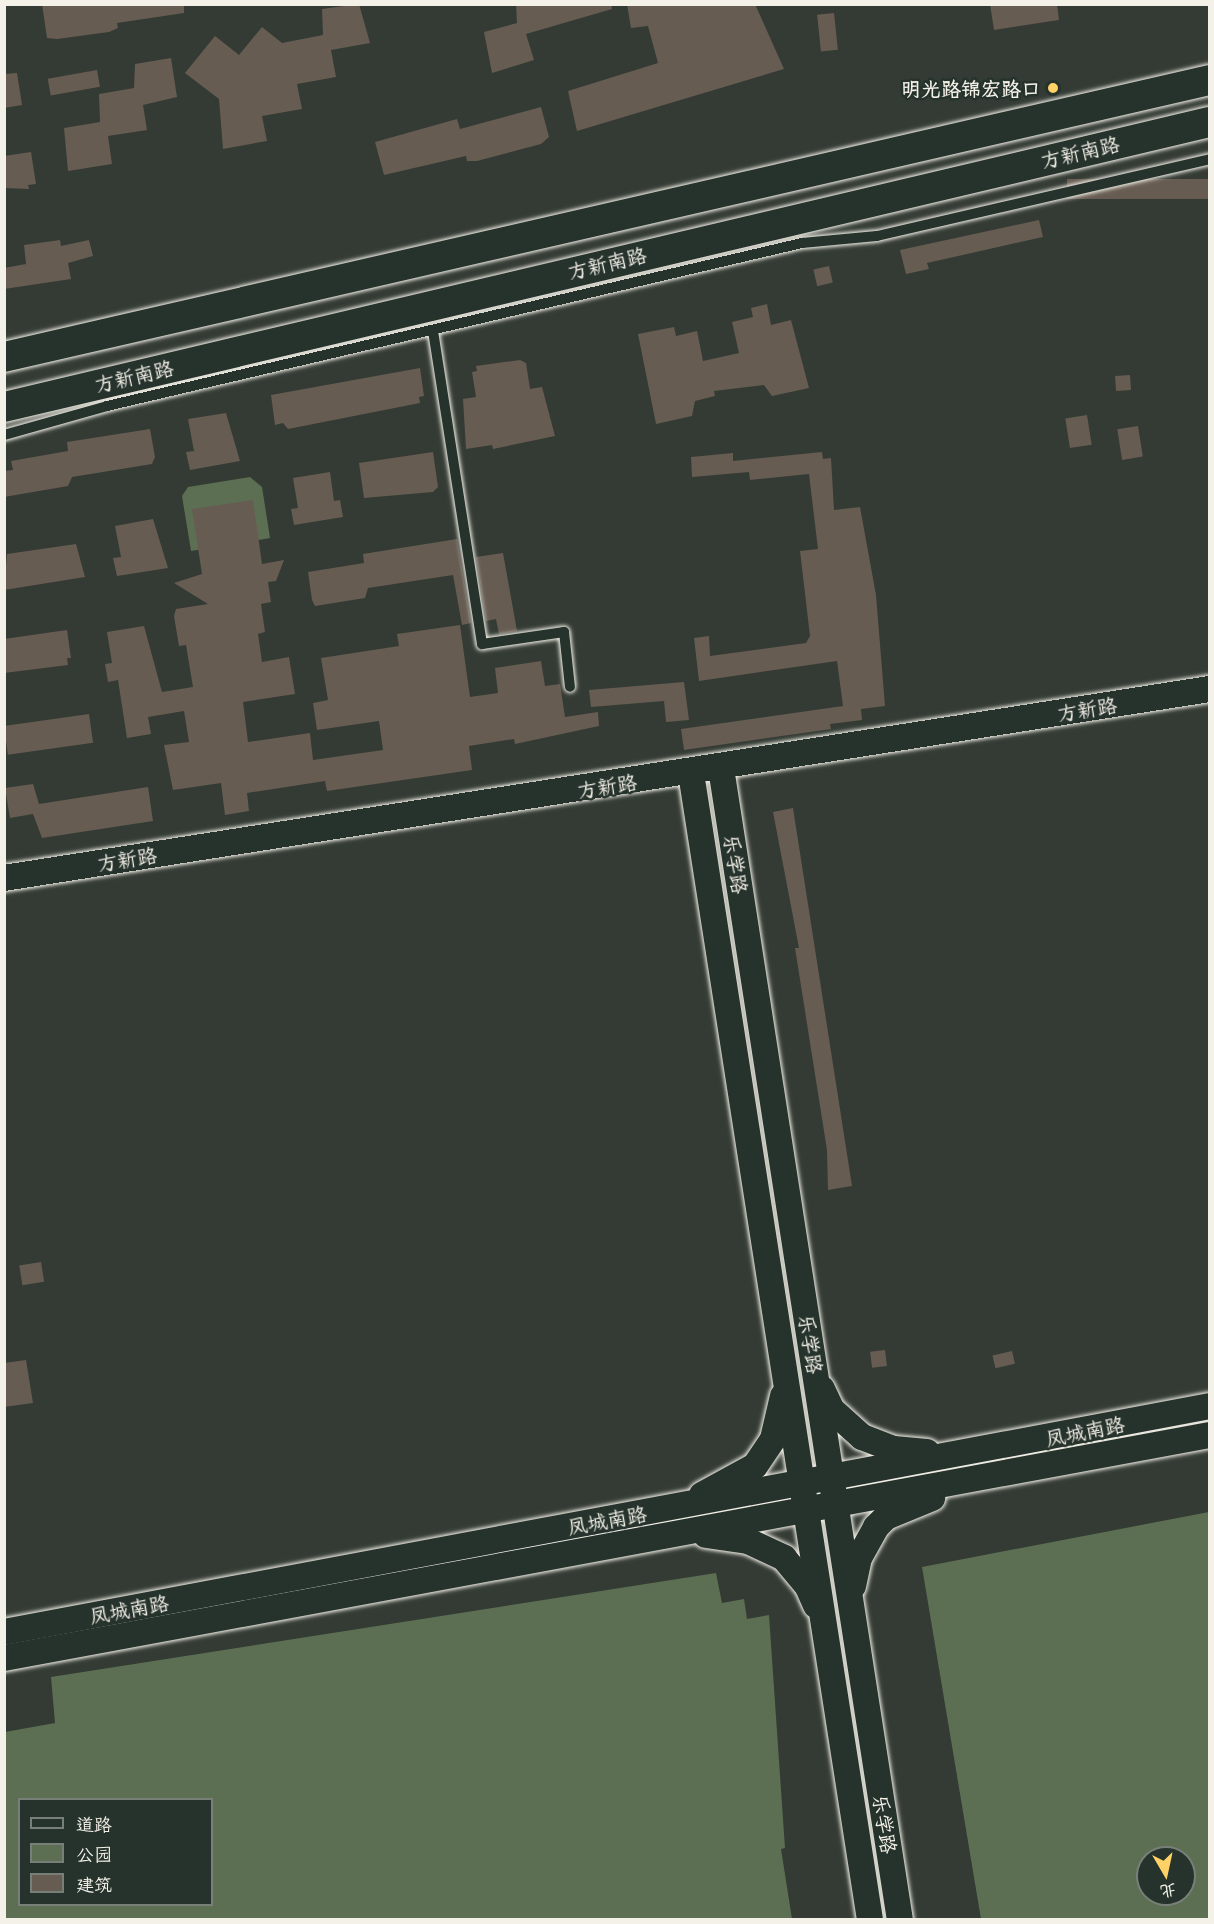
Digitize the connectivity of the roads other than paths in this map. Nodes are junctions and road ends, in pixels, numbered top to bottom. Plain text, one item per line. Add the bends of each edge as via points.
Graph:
1 (1209, 80) edge
2 (1209, 122) edge
3 (1209, 159) edge
4 (432, 331) junction
5 (4, 357) edge
6 (4, 407) edge
7 (4, 435) edge
8 (570, 687) dead end
9 (1209, 689) edge
10 (721, 768) junction
11 (691, 773) junction
12 (4, 878) edge
13 (815, 1371) junction
14 (785, 1374) junction
15 (1209, 1406) edge
16 (1209, 1435) edge
17 (976, 1452) junction
18 (979, 1478) junction
19 (831, 1479) junction
20 (803, 1484) junction
21 (836, 1504) junction
22 (674, 1508) junction
23 (807, 1509) junction
24 (678, 1533) junction
25 (854, 1619) junction
26 (825, 1623) junction
27 (4, 1632) edge
28 (4, 1658) edge
29 (870, 1920) edge
30 (900, 1920) edge

1 - 5 main road
2 - 6 main road, 方新南路
3 - 4 lane via 877,236 802,243
4 - 7 lane
4 - 8 lane via 483,644 564,632
9 - 10 street, 方新路
10 - 11 street, 方新路
10 - 13 street, 乐学路
11 - 12 street, 方新路
11 - 14 street, 乐学路
13 - 17 street via 832,1410 862,1437 894,1449
13 - 19 street, 乐学路
14 - 20 street, 乐学路
14 - 22 street via 773,1439 755,1466
15 - 17 street, 凤城南路
16 - 18 street, 凤城南路
17 - 19 street, 凤城南路
18 - 21 street, 凤城南路
18 - 25 street via 886,1517 876,1527 854,1575
19 - 20 street, 凤城南路
19 - 21 street, 乐学路
20 - 22 street, 凤城南路
20 - 23 street, 乐学路
21 - 23 street, 凤城南路
21 - 25 street, 乐学路
22 - 27 street, 凤城南路
23 - 24 street, 凤城南路
23 - 26 street, 乐学路
24 - 26 street via 766,1546 796,1570
24 - 28 street, 凤城南路
25 - 30 street, 乐学路
26 - 29 street, 乐学路

